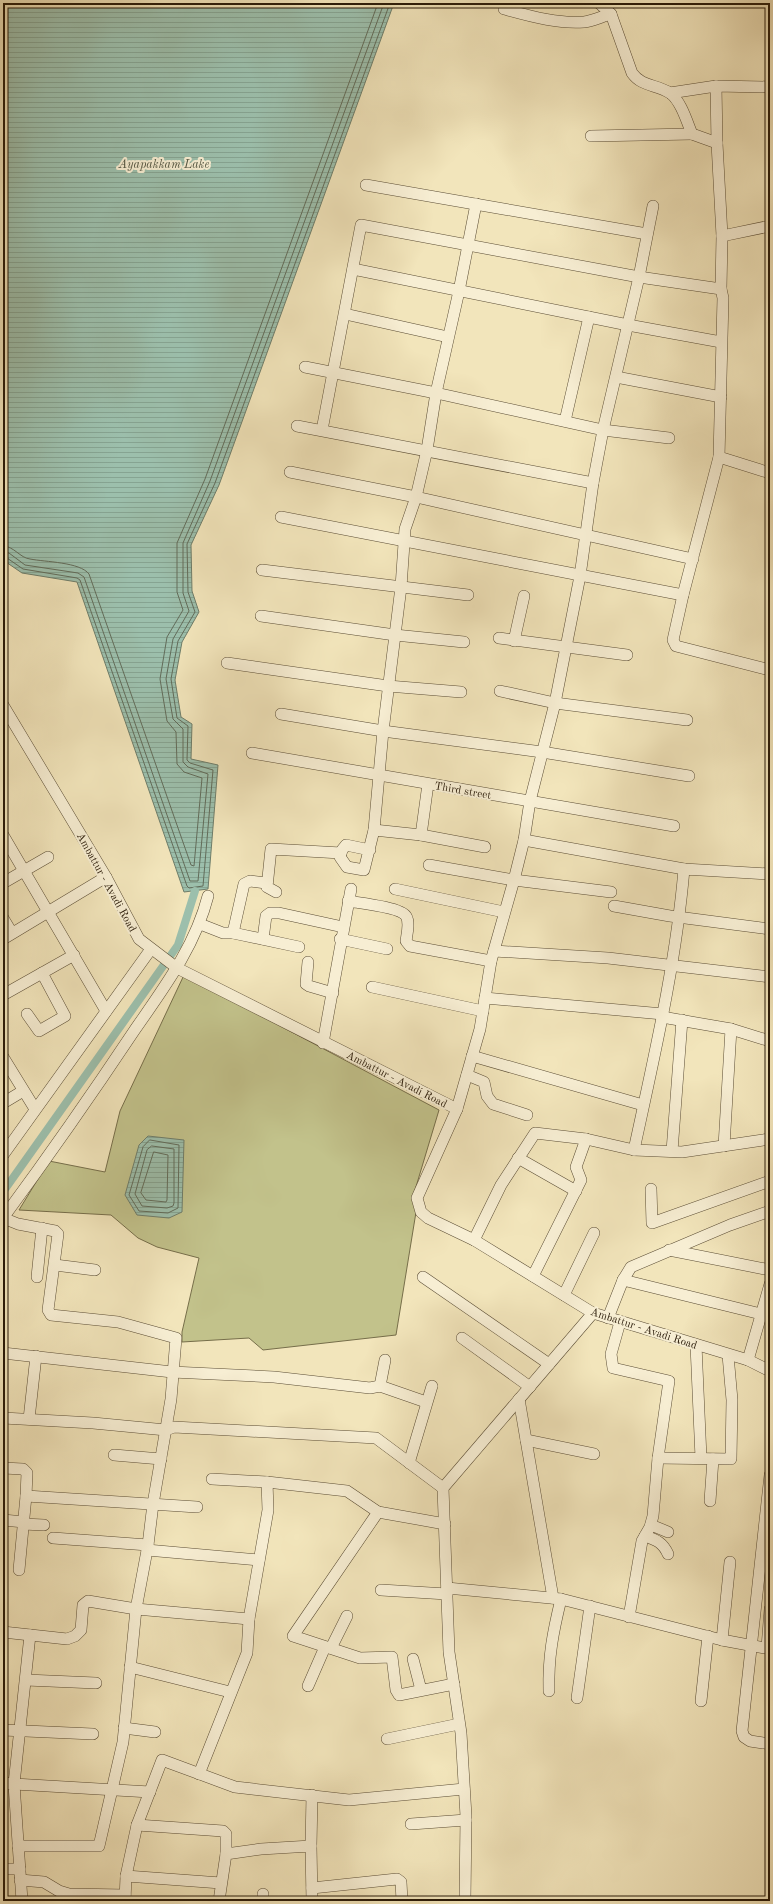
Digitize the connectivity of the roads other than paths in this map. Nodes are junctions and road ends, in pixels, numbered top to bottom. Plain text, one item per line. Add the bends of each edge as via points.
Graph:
1 (600, 3) edge
2 (504, 9) dead end
3 (611, 14) junction
4 (716, 86) junction
5 (770, 87) edge
6 (670, 93) junction
7 (692, 134) junction
8 (590, 136) dead end
9 (717, 143) junction
10 (366, 184) dead end
11 (476, 204) junction
12 (653, 206) dead end
13 (770, 226) edge
14 (647, 234) junction
15 (722, 236) junction
16 (468, 245) junction
17 (353, 269) junction
18 (639, 278) junction
19 (721, 289) junction
20 (459, 291) junction
21 (345, 314) junction
22 (590, 317) junction
23 (628, 325) junction
24 (448, 337) junction
25 (721, 342) junction
26 (305, 367) dead end
27 (333, 372) junction
28 (616, 377) junction
29 (436, 393) junction
30 (721, 397) junction
31 (565, 421) junction
32 (297, 426) dead end
33 (322, 430) junction
34 (603, 430) junction
35 (669, 438) dead end
36 (427, 450) junction
37 (719, 457) junction
38 (290, 472) dead end
39 (770, 473) edge
40 (593, 484) junction
41 (416, 496) junction
42 (281, 517) dead end
43 (587, 535) junction
44 (404, 542) junction
45 (693, 559) junction
46 (262, 570) dead end
47 (580, 576) junction
48 (401, 587) junction
49 (468, 595) dead end
50 (683, 595) junction
51 (524, 596) dead end
52 (261, 616) dead end
53 (395, 635) junction
54 (499, 638) dead end
55 (514, 641) junction
56 (464, 642) dead end
57 (566, 648) junction
58 (627, 655) dead end
59 (227, 663) dead end
60 (770, 670) edge
61 (388, 686) junction
62 (500, 691) dead end
63 (461, 692) dead end
64 (555, 703) junction
65 (4, 708) edge
66 (282, 714) dead end
67 (687, 720) dead end
68 (383, 731) junction
69 (542, 752) junction
70 (252, 753) dead end
71 (380, 776) junction
72 (689, 776) dead end
73 (428, 784) junction
74 (530, 801) junction
75 (674, 826) dead end
76 (374, 830) junction
77 (3, 835) edge
78 (421, 835) junction
79 (524, 840) junction
80 (485, 847) dead end
81 (370, 850) junction
82 (340, 853) junction
83 (48, 857) dead end
84 (429, 865) dead end
85 (684, 869) junction
86 (24, 871) junction
87 (770, 874) edge
88 (106, 877) junction
89 (514, 880) junction
90 (3, 883) edge
91 (266, 883) junction
92 (351, 889) dead end
93 (395, 889) dead end
94 (276, 892) dead end
95 (611, 892) dead end
96 (208, 896) dead end
97 (348, 901) junction
98 (614, 906) dead end
99 (48, 912) junction
100 (504, 912) junction
101 (680, 917) junction
102 (3, 918) edge
103 (200, 924) junction
104 (343, 927) junction
105 (770, 929) edge
106 (233, 933) junction
107 (8, 936) edge
108 (262, 939) junction
109 (340, 939) junction
110 (299, 947) dead end
111 (387, 949) dead end
112 (155, 953) junction
113 (74, 955) junction
114 (493, 956) junction
115 (308, 962) dead end
116 (671, 966) junction
117 (175, 967) junction
118 (42, 973) junction
119 (770, 976) edge
120 (372, 987) dead end
121 (333, 993) junction
122 (3, 995) edge
123 (486, 998) junction
124 (106, 1011) junction
125 (483, 1011) junction
126 (27, 1014) dead end
127 (662, 1015) junction
128 (682, 1020) junction
129 (731, 1029) junction
130 (770, 1041) edge
131 (323, 1043) junction
132 (472, 1056) junction
133 (3, 1058) edge
134 (467, 1075) junction
135 (23, 1091) junction
136 (3, 1103) edge
137 (643, 1105) junction
138 (457, 1109) junction
139 (35, 1110) junction
140 (527, 1115) dead end
141 (586, 1139) junction
142 (770, 1140) edge
143 (724, 1146) junction
144 (634, 1150) junction
145 (672, 1151) junction
146 (3, 1155) edge
147 (518, 1158) junction
148 (770, 1181) edge
149 (651, 1190) dead end
150 (576, 1191) junction
151 (770, 1211) edge
152 (3, 1218) edge
153 (42, 1228) junction
154 (594, 1233) dead end
155 (474, 1240) junction
156 (669, 1250) junction
157 (55, 1265) junction
158 (96, 1270) dead end
159 (770, 1270) edge
160 (533, 1276) junction
161 (37, 1277) dead end
162 (423, 1277) dead end
163 (623, 1280) junction
164 (770, 1284) edge
165 (564, 1295) junction
166 (592, 1313) junction
167 (762, 1314) junction
168 (608, 1318) junction
169 (620, 1322) junction
170 (462, 1338) dead end
171 (696, 1345) junction
172 (3, 1353) edge
173 (728, 1355) junction
174 (36, 1356) junction
175 (385, 1360) dead end
176 (748, 1360) junction
177 (549, 1364) junction
178 (770, 1371) edge
179 (172, 1372) junction
180 (380, 1386) junction
181 (432, 1386) dead end
182 (530, 1387) junction
183 (519, 1399) junction
184 (426, 1402) junction
185 (3, 1418) edge
186 (29, 1419) junction
187 (166, 1430) junction
188 (526, 1440) junction
189 (594, 1454) dead end
190 (114, 1455) dead end
191 (658, 1458) junction
192 (701, 1458) junction
193 (161, 1459) junction
194 (713, 1459) junction
195 (409, 1463) junction
196 (3, 1468) edge
197 (770, 1475) edge
198 (212, 1479) dead end
199 (267, 1482) junction
200 (443, 1488) junction
201 (26, 1496) junction
202 (710, 1501) dead end
203 (153, 1504) junction
204 (197, 1507) dead end
205 (378, 1512) junction
206 (3, 1520) edge
207 (24, 1523) junction
208 (445, 1524) junction
209 (651, 1525) junction
210 (44, 1526) dead end
211 (668, 1532) dead end
212 (645, 1536) junction
213 (53, 1538) dead end
214 (148, 1548) junction
215 (668, 1554) dead end
216 (259, 1560) junction
217 (730, 1562) dead end
218 (20, 1570) dead end
219 (381, 1590) dead end
220 (447, 1591) junction
221 (557, 1598) junction
222 (590, 1606) junction
223 (136, 1609) junction
224 (770, 1609) edge
225 (347, 1616) dead end
226 (629, 1617) junction
227 (249, 1618) junction
228 (3, 1632) edge
229 (30, 1635) junction
230 (708, 1636) junction
231 (722, 1640) junction
232 (752, 1645) junction
233 (328, 1647) junction
234 (768, 1648) edge
235 (414, 1659) dead end
236 (130, 1667) junction
237 (26, 1680) junction
238 (96, 1683) dead end
239 (454, 1684) junction
240 (308, 1686) dead end
241 (421, 1690) junction
242 (548, 1691) dead end
243 (230, 1692) junction
244 (577, 1698) dead end
245 (701, 1701) dead end
246 (460, 1724) junction
247 (124, 1728) junction
248 (3, 1730) edge
249 (20, 1730) junction
250 (156, 1732) dead end
251 (93, 1734) dead end
252 (387, 1739) dead end
253 (770, 1744) edge
254 (199, 1774) junction
255 (8, 1783) edge
256 (464, 1789) junction
257 (113, 1790) junction
258 (150, 1792) junction
259 (312, 1796) junction
260 (466, 1820) junction
261 (411, 1824) dead end
262 (137, 1825) junction
263 (18, 1846) junction
264 (311, 1846) junction
265 (226, 1854) junction
266 (3, 1869) edge
267 (20, 1875) junction
268 (126, 1876) junction
269 (222, 1883) junction
270 (312, 1888) junction
271 (125, 1898) edge
272 (22, 1901) edge
273 (219, 1901) edge
274 (312, 1901) edge
275 (402, 1901) edge
276 (465, 1901) edge

1 - 3 street
2 - 3 street via 541,19 567,22 586,22
3 - 6 street via 632,72 637,79
4 - 5 street
4 - 6 street
4 - 9 street
6 - 7 street
7 - 8 street
7 - 9 street
9 - 15 street
10 - 11 street
11 - 14 street
11 - 16 street
12 - 14 street
13 - 15 street
14 - 18 street
15 - 19 street
16 - 17 street via 361,225
16 - 18 street
16 - 20 street
17 - 20 street
17 - 21 street
18 - 19 street
18 - 23 street
19 - 25 street
20 - 22 street
20 - 24 street
21 - 24 street
21 - 27 street
22 - 23 street
22 - 31 street
23 - 25 street
23 - 28 street
24 - 29 street
25 - 30 street
26 - 27 street
27 - 29 street
27 - 33 street
28 - 30 street
28 - 34 street
29 - 31 street
29 - 36 street
30 - 37 street
31 - 34 street
32 - 33 street
33 - 36 street
34 - 35 street
34 - 40 street
36 - 40 street
36 - 41 street
37 - 39 street
37 - 45 street
38 - 41 street
40 - 43 street
41 - 43 street
41 - 44 street via 405,529
42 - 44 street
43 - 45 street
43 - 47 street
44 - 47 street
44 - 48 street
45 - 50 street
46 - 48 street
47 - 50 street
47 - 57 street
48 - 49 street
48 - 53 street
50 - 60 street via 673,640 676,646
51 - 55 street
52 - 53 street
53 - 56 street
53 - 61 street
54 - 55 street
55 - 57 street
57 - 58 street
57 - 64 street
59 - 61 street
61 - 63 street
61 - 68 street
62 - 64 street
64 - 67 street
64 - 69 street
65 - 88 street, Ambattur - Avadi Road
66 - 68 street
68 - 69 street
68 - 71 street
69 - 72 street
69 - 74 street
70 - 71 street, Third street
71 - 73 street, Third street
71 - 76 street
73 - 74 street, Third street
73 - 78 street
74 - 75 street, Third street
74 - 79 street
76 - 78 street
76 - 81 street
77 - 86 street
78 - 80 street
79 - 85 street
79 - 89 street
81 - 82 street via 346,845
81 - 82 street via 364,870 347,867
82 - 91 street via 270,849
83 - 86 street
84 - 89 street
85 - 87 street
85 - 101 street
86 - 90 street
86 - 99 street
88 - 99 street
88 - 112 street, Ambattur - Avadi Road via 139,939
89 - 95 street
89 - 100 street
91 - 94 street via 268,889
91 - 106 street via 250,881 244,884
92 - 97 street
93 - 100 street
96 - 103 street
97 - 104 street
97 - 114 street via 403,913 408,929 406,941 410,946
98 - 101 street
99 - 107 street
99 - 113 street
100 - 114 street
101 - 105 street
101 - 116 street
102 - 107 street
103 - 106 street via 223,933
103 - 117 street
104 - 108 street via 270,913 266,916
104 - 109 street
106 - 108 street
108 - 110 street
109 - 111 street
109 - 121 street
112 - 117 street, Ambattur - Avadi Road
112 - 124 street
113 - 118 street
113 - 124 street
114 - 116 street via 608,958
114 - 123 street
115 - 121 street via 306,984
116 - 119 street
116 - 127 street
117 - 131 street, Ambattur - Avadi Road
117 - 152 street via 88,1100
118 - 122 street
118 - 126 street via 65,1016 39,1031
120 - 125 street
121 - 131 street
123 - 125 street
123 - 127 street
124 - 139 street
125 - 132 street
127 - 128 street
127 - 137 street
128 - 129 street
128 - 145 street
129 - 130 street
129 - 143 street
131 - 138 street, Ambattur - Avadi Road
132 - 134 street
132 - 137 street
133 - 135 street
134 - 138 street
134 - 140 street via 484,1082 487,1096 493,1104
135 - 136 street
135 - 139 street
137 - 144 street
138 - 155 street, Ambattur - Avadi Road via 420,1190 418,1202 421,1212 428,1218
139 - 146 street
141 - 144 street
141 - 147 street via 535,1133
141 - 150 street via 576,1167 581,1180
142 - 143 street
143 - 145 street
144 - 145 street
147 - 150 street
147 - 155 street
148 - 149 street via 652,1223
150 - 160 street
151 - 156 street
152 - 153 street
153 - 157 street via 58,1234
153 - 161 street
154 - 165 street
155 - 160 street, Ambattur - Avadi Road
156 - 159 street
156 - 163 street via 631,1267
157 - 158 street
157 - 179 street via 48,1310 51,1315 118,1322 176,1338
160 - 165 street, Ambattur - Avadi Road
162 - 177 street
163 - 167 street
163 - 168 street
164 - 167 street
165 - 166 street, Ambattur - Avadi Road
166 - 168 street, Ambattur - Avadi Road
166 - 177 street
167 - 176 street
168 - 169 street, Ambattur - Avadi Road
169 - 171 street, Ambattur - Avadi Road
169 - 191 street via 611,1354 613,1368 669,1381
170 - 182 street
171 - 173 street, Ambattur - Avadi Road
171 - 192 street
172 - 174 street
173 - 176 street, Ambattur - Avadi Road
173 - 194 street via 732,1400 731,1459
174 - 179 street
174 - 186 street
175 - 180 street
176 - 178 street, Ambattur - Avadi Road
177 - 182 street
179 - 180 street via 274,1377 370,1388
179 - 187 street
180 - 184 street
181 - 184 street
182 - 183 street
183 - 188 street
183 - 200 street
184 - 195 street
185 - 186 street
186 - 187 street
187 - 193 street
187 - 195 street via 174,1427 376,1438
188 - 189 street
188 - 221 street
190 - 193 street
191 - 192 street
191 - 209 street
192 - 194 street
193 - 203 street
194 - 202 street
195 - 200 street
196 - 201 street via 23,1469 27,1473
197 - 232 street
198 - 199 street
199 - 205 street via 347,1491
199 - 216 street via 268,1510
200 - 208 street
201 - 203 street
201 - 207 street
203 - 204 street
203 - 214 street
205 - 208 street
205 - 233 street via 293,1636
206 - 207 street
207 - 210 street
207 - 218 street
208 - 220 street
209 - 211 street
209 - 212 street
212 - 215 street via 665,1546
212 - 226 street
213 - 214 street
214 - 216 street
214 - 223 street
216 - 227 street
217 - 231 street
219 - 220 street
220 - 221 street
220 - 239 street via 449,1652
221 - 222 street
221 - 242 street via 550,1642
222 - 226 street
222 - 244 street
223 - 227 street
223 - 229 street via 88,1601 84,1605 81,1630 75,1636 67,1639
223 - 236 street
224 - 234 street
225 - 233 street
226 - 230 street
227 - 243 street via 247,1654
228 - 229 street
229 - 237 street
230 - 231 street
230 - 245 street
231 - 232 street
232 - 234 street
232 - 253 street via 742,1732 744,1738 750,1741
233 - 240 street
233 - 241 street via 360,1658 392,1657 396,1690 399,1695
235 - 241 street
236 - 243 street
236 - 247 street
237 - 238 street
237 - 249 street
239 - 241 street
239 - 246 street
243 - 254 street
246 - 252 street
246 - 256 street
247 - 250 street
247 - 257 street
248 - 249 street
249 - 251 street
249 - 255 street
254 - 258 street via 162,1760
254 - 259 street via 235,1787
255 - 257 street
255 - 263 street
256 - 259 street via 349,1800
256 - 260 street
257 - 258 street
257 - 263 street via 99,1846
258 - 262 street
259 - 264 street
260 - 261 street
260 - 276 street
262 - 265 street via 223,1832 226,1834
262 - 268 street
263 - 267 street
264 - 265 street
264 - 270 street
265 - 269 street
266 - 267 street
267 - 271 street via 44,1882 69,1894
267 - 272 street
268 - 269 street
268 - 271 street
269 - 273 street
270 - 274 street
270 - 275 street via 398,1879

